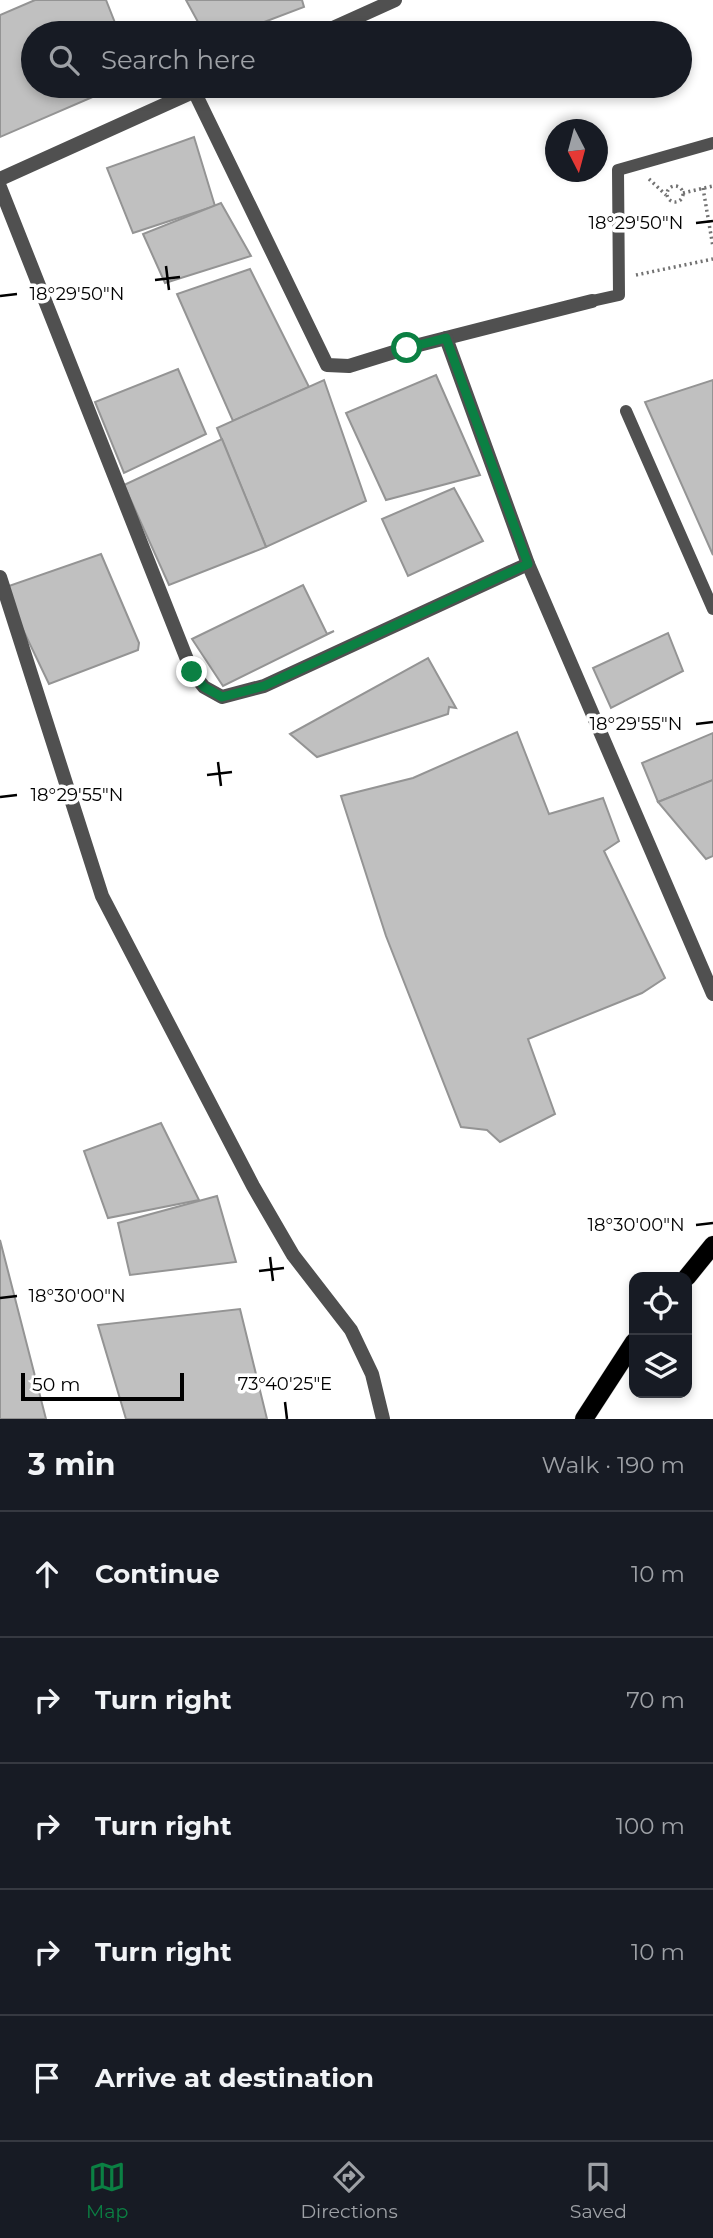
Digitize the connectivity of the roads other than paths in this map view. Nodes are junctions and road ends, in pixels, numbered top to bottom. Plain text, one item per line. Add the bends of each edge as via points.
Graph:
1 (395, 0) edge
2 (349, 21) edge
3 (180, 98) edge
4 (204, 98) edge
5 (713, 143) edge
6 (0, 180) edge
7 (0, 187) edge
8 (592, 301) joint
9 (446, 338) junction
10 (626, 411) dead end
11 (528, 564) junction
12 (0, 577) edge
13 (713, 609) edge
14 (713, 994) edge
15 (713, 1245) edge
16 (691, 1272) edge
17 (629, 1350) edge
18 (383, 1419) edge
19 (584, 1419) edge

1 - 2 street
3 - 6 street
4 - 9 street via 327,365 349,366
5 - 8 lane via 618,170 619,295
7 - 11 street via 187,659 204,687 222,697 264,686
8 - 9 street
9 - 11 street
10 - 13 lane
11 - 14 street
12 - 18 street via 102,896 253,1186 293,1255 351,1330 372,1374
15 - 16 main road
17 - 19 main road

